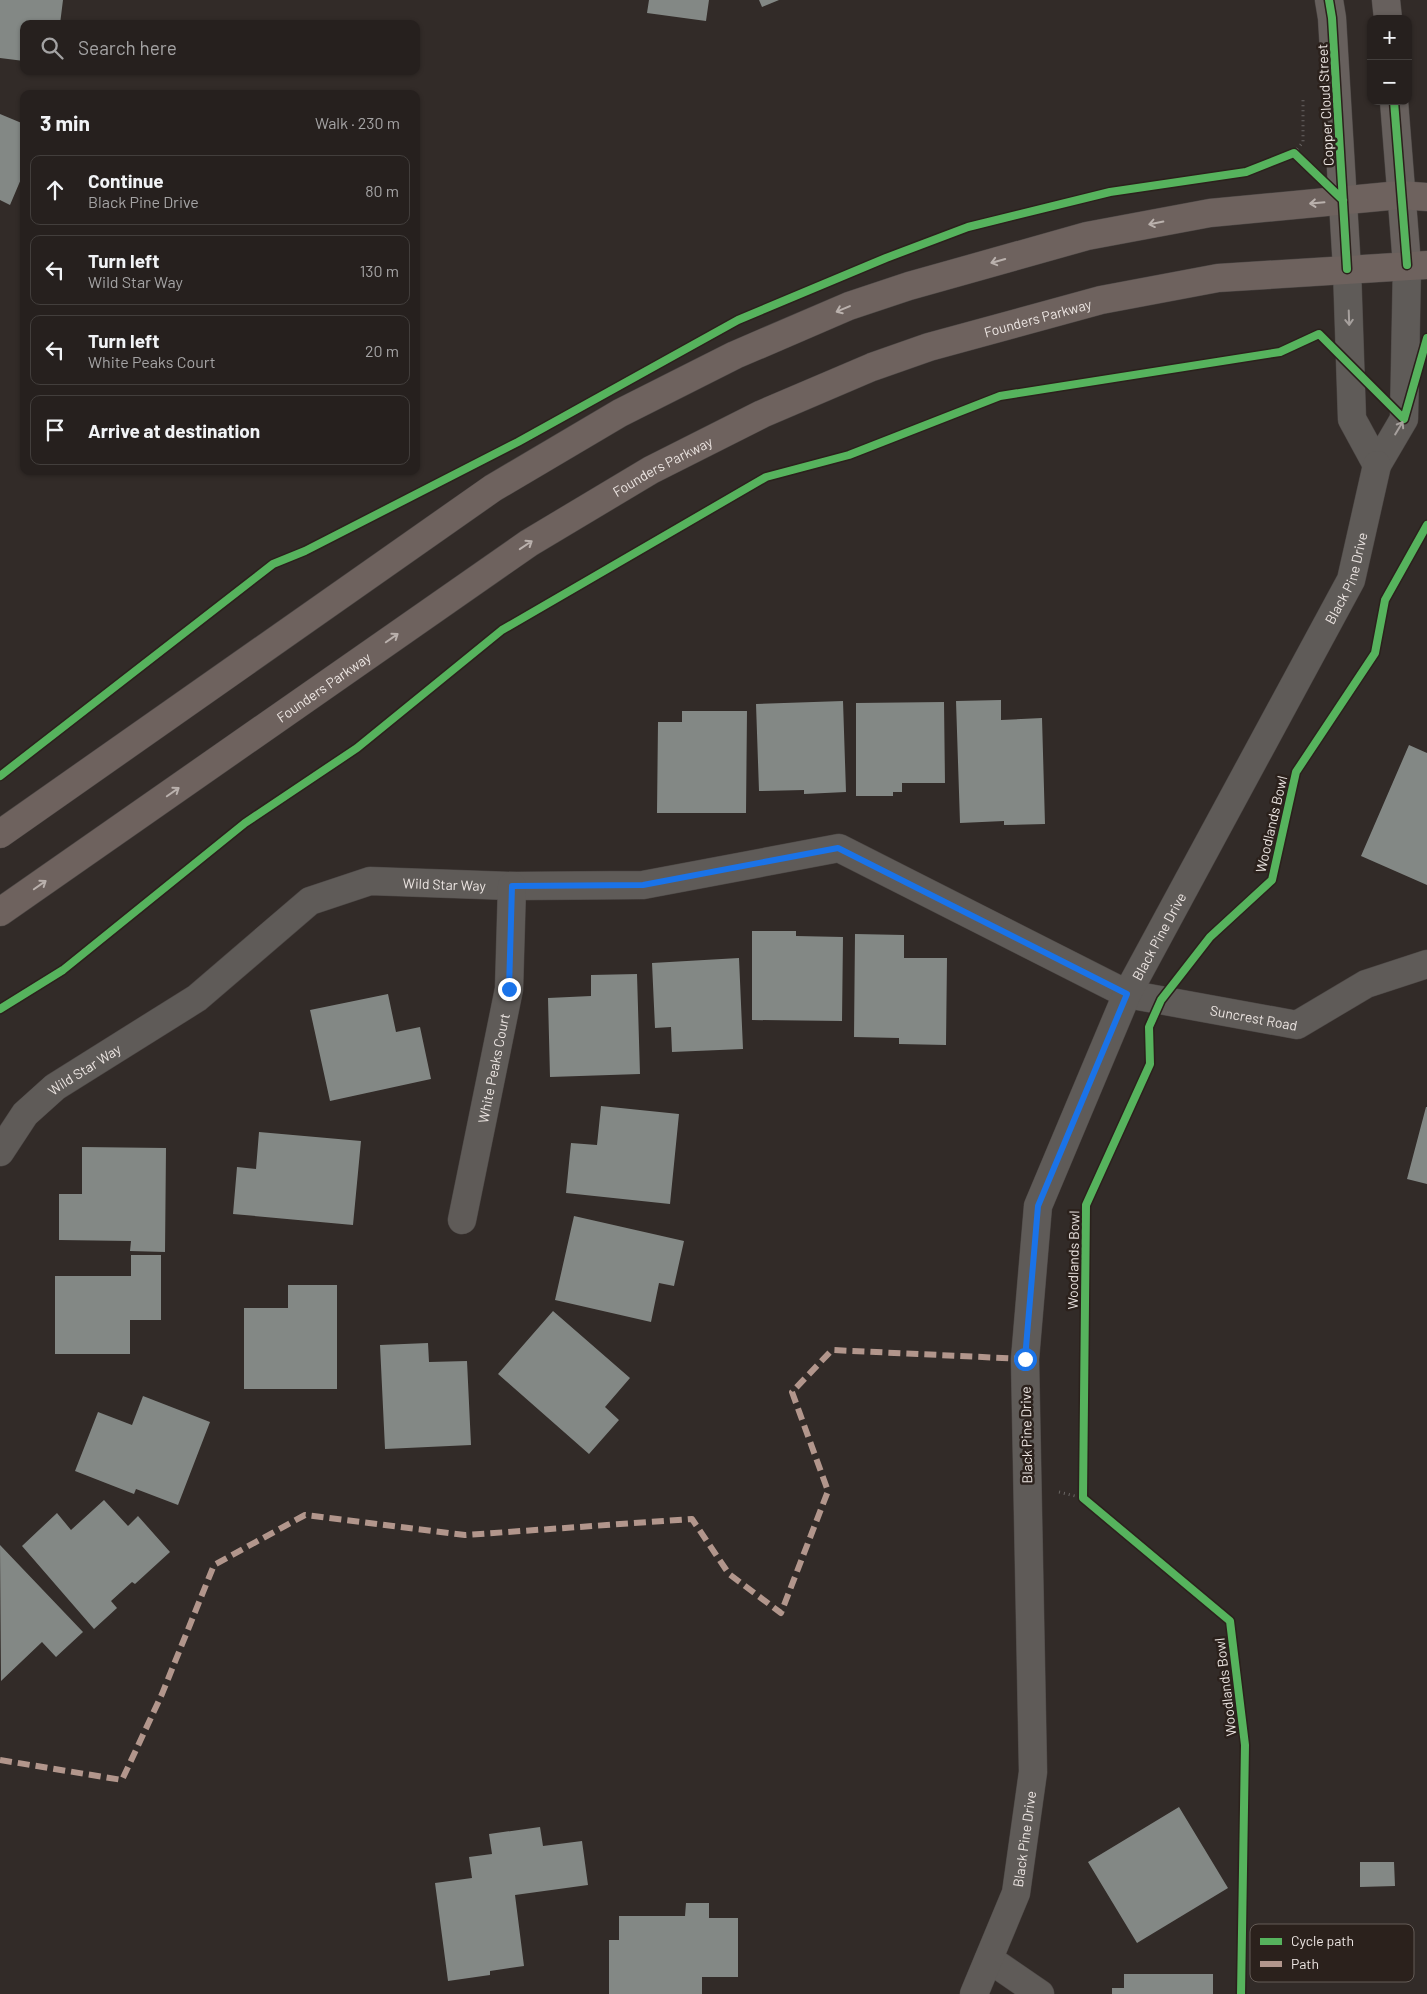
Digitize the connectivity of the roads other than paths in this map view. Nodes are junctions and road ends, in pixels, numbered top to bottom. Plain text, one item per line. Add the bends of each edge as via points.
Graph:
1 (1329, 0) edge
2 (1386, 0) edge
3 (1388, 15) edge
4 (1394, 105) edge
5 (1400, 195) junction
6 (1427, 197) edge
7 (1343, 200) junction
8 (1417, 265) edge
9 (1347, 269) junction
10 (1377, 466) junction
11 (0, 834) edge
12 (512, 886) junction
13 (0, 912) edge
14 (1427, 964) edge
15 (1127, 994) junction
16 (0, 1152) edge
17 (462, 1220) dead end
18 (989, 1959) junction
19 (974, 1994) edge
20 (1040, 1994) edge

1 - 7 street, Copper Cloud Street
2 - 3 street
4 - 5 street
5 - 6 highway
5 - 7 highway
5 - 8 street
7 - 9 street, Copper Cloud Street
7 -> 11 highway via 1210,213 1087,236 849,306 735,355 620,413 493,488
8 - 9 highway, Founders Parkway
10 -> 8 street, Black Pine Drive via 1404,419
9 -> 10 street via 1352,419
13 -> 9 highway, Founders Parkway via 529,543 651,470 762,414 872,367 929,347 1101,300 1218,278
10 - 15 street, Black Pine Drive via 1351,580
12 - 15 street, Wild Star Way via 643,885 838,848
12 - 16 street, Wild Star Way via 370,881 310,901 197,998 55,1087 25,1114
12 - 17 street, White Peaks Court via 509,989
14 - 15 street, Suncrest Road via 1366,984 1297,1025
15 - 18 street, Black Pine Drive via 1038,1206 1025,1359 1033,1772 1016,1893
18 - 19 street, Black Pine Drive
18 - 20 street

